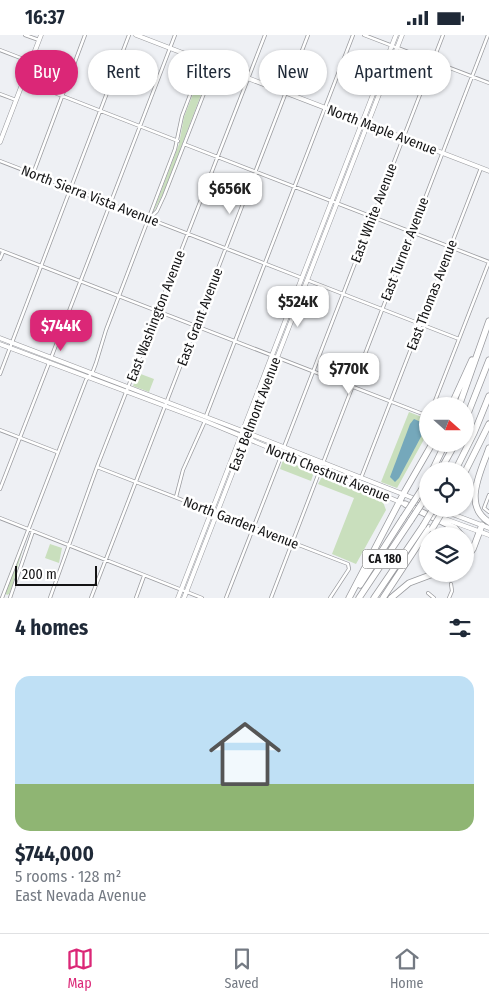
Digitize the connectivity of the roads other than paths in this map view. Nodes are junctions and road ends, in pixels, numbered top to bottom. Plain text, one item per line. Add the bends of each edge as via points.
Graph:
1 (25, 35) edge
2 (41, 35) edge
3 (85, 35) edge
4 (129, 35) edge
5 (136, 35) edge
6 (175, 35) edge
7 (264, 35) edge
8 (308, 35) edge
9 (353, 35) edge
10 (364, 35) edge
11 (396, 35) edge
12 (402, 35) edge
13 (442, 35) edge
14 (488, 35) edge
15 (39, 40) junction
16 (392, 45) junction
17 (397, 47) junction
18 (170, 49) junction
19 (0, 50) edge
20 (35, 50) edge
21 (173, 50) edge
22 (303, 50) edge
23 (404, 50) edge
24 (436, 50) edge
25 (78, 53) edge
26 (15, 56) edge
27 (451, 68) edge
28 (249, 75) edge
29 (472, 76) junction
30 (489, 83) edge
31 (0, 94) edge
32 (18, 95) edge
33 (62, 95) joint
34 (190, 95) edge
35 (203, 95) edge
36 (241, 95) edge
37 (286, 95) edge
38 (292, 95) edge
39 (419, 95) edge
40 (16, 100) junction
41 (325, 108) junction
42 (101, 111) junction
43 (362, 123) junction
44 (367, 125) junction
45 (140, 126) junction
46 (1, 136) edge
47 (403, 138) junction
48 (178, 141) junction
49 (0, 142) edge
50 (184, 144) junction
51 (442, 153) junction
52 (217, 157) junction
53 (0, 161) edge
54 (481, 168) junction
55 (489, 171) edge
56 (255, 172) junction
57 (32, 174) junction
58 (295, 186) junction
59 (71, 189) junction
60 (334, 201) junction
61 (110, 204) junction
62 (373, 217) junction
63 (149, 219) junction
64 (412, 232) junction
65 (188, 234) junction
66 (451, 246) junction
67 (227, 249) junction
68 (1, 251) edge
69 (0, 259) edge
70 (489, 262) edge
71 (265, 264) junction
72 (42, 266) junction
73 (302, 278) junction
74 (307, 280) junction
75 (80, 281) junction
76 (342, 294) junction
77 (119, 297) junction
78 (382, 309) junction
79 (157, 311) junction
80 (489, 321) edge
81 (421, 324) junction
82 (197, 326) junction
83 (485, 331) junction
84 (0, 338) edge
85 (459, 339) junction
86 (235, 342) junction
87 (0, 344) edge
88 (11, 345) junction
89 (272, 356) junction
90 (277, 358) junction
91 (50, 360) junction
92 (489, 360) edge
93 (313, 372) junction
94 (91, 373) junction
95 (0, 374) edge
96 (87, 377) junction
97 (352, 387) junction
98 (128, 390) junction
99 (489, 396) edge
100 (436, 397) edge
101 (455, 397) edge
102 (462, 397) edge
103 (474, 398) edge
104 (391, 401) junction
105 (167, 405) junction
106 (419, 412) edge
107 (206, 419) junction
108 (489, 424) edge
109 (0, 430) edge
110 (245, 432) junction
111 (20, 437) junction
112 (243, 438) junction
113 (284, 447) junction
114 (489, 448) edge
115 (57, 452) junction
116 (427, 453) edge
117 (282, 454) junction
118 (460, 462) edge
119 (470, 462) edge
120 (323, 463) junction
121 (97, 467) junction
122 (320, 469) junction
123 (361, 478) junction
124 (136, 482) junction
125 (0, 489) edge
126 (419, 494) edge
127 (403, 495) junction
128 (489, 495) edge
129 (176, 497) junction
130 (419, 501) edge
131 (402, 503) junction
132 (419, 508) edge
133 (489, 512) edge
134 (214, 513) junction
135 (462, 517) edge
136 (0, 518) edge
137 (489, 522) edge
138 (482, 525) junction
139 (253, 527) junction
140 (453, 527) edge
141 (489, 528) edge
142 (28, 529) junction
143 (33, 531) junction
144 (479, 532) junction
145 (489, 535) edge
146 (419, 540) edge
147 (419, 542) edge
148 (292, 543) junction
149 (68, 545) junction
150 (474, 546) edge
151 (105, 561) junction
152 (144, 576) junction
153 (419, 579) edge
154 (451, 585) dead end
155 (184, 591) junction
156 (428, 593) dead end
157 (2, 597) edge
158 (9, 598) edge
159 (50, 598) edge
160 (91, 598) edge
161 (136, 598) edge
162 (178, 598) edge
163 (184, 598) edge
164 (202, 598) edge
165 (226, 598) edge
166 (271, 598) edge
167 (330, 598) edge
168 (350, 598) edge
169 (359, 598) edge
170 (374, 598) edge
171 (383, 598) edge
172 (391, 598) edge
173 (434, 598) edge
174 (449, 598) edge

1 - 15 street
2 - 15 main road
3 - 25 street
4 - 42 street
5 - 18 main road, North Maple Avenue
6 - 18 street
7 - 28 street, East Washington Avenue
8 - 22 street, East Grant Avenue
9 - 41 street
10 - 16 street
11 - 16 main road, East Belmont Avenue
12 - 17 main road, East Belmont Avenue
13 - 24 street, East White Avenue
14 - 29 street, East Turner Avenue
15 - 20 main road
16 - 17 street
16 - 43 main road, East Belmont Avenue
17 - 23 street
17 - 44 main road, East Belmont Avenue
18 - 21 main road, North Maple Avenue
18 - 45 street
19 - 26 street
27 - 29 street
29 - 30 street
29 - 51 street, East Turner Avenue
31 - 40 street
32 - 40 main road
33 - 42 street
33 - 57 street
34 - 48 street
35 - 50 street
36 - 52 street, East Washington Avenue
37 - 56 street, East Grant Avenue
38 - 41 main road, North Maple Avenue
39 - 47 street, East White Avenue
40 - 46 main road
41 - 43 main road, North Maple Avenue
41 - 58 street
42 - 45 street
42 - 59 street
43 - 44 main road, North Maple Avenue
43 - 60 main road, East Belmont Avenue
44 - 47 main road, North Maple Avenue
44 - 60 main road, East Belmont Avenue
45 - 48 street
45 - 61 street
46 - 49 main road
47 - 51 main road, North Maple Avenue
47 - 62 street, East White Avenue
48 - 63 street
50 - 52 street
50 - 63 street via 157,211
51 - 54 main road, North Maple Avenue
51 - 64 street, East Turner Avenue
52 - 56 street
52 - 65 street, East Washington Avenue
53 - 57 street, North Sierra Vista Avenue
54 - 55 main road, North Maple Avenue
54 - 66 street, East Thomas Avenue
56 - 58 street
56 - 67 street, East Grant Avenue
57 - 59 street, North Sierra Vista Avenue
58 - 60 street
58 - 71 street
59 - 61 street, North Sierra Vista Avenue
59 - 72 street
60 - 62 street
60 - 73 main road, East Belmont Avenue
60 - 74 main road, East Belmont Avenue
61 - 63 street, North Sierra Vista Avenue
61 - 75 street
62 - 64 street
62 - 76 street, East White Avenue
63 - 65 street, North Sierra Vista Avenue
63 - 77 street
64 - 66 street
64 - 78 street, East Turner Avenue
65 - 67 street, North Sierra Vista Avenue
65 - 79 street, East Washington Avenue
66 - 70 street
66 - 81 street, East Thomas Avenue
67 - 71 street, North Sierra Vista Avenue
67 - 82 street, East Grant Avenue
68 - 69 street
68 - 72 street
70 - 85 street
71 - 73 street, North Sierra Vista Avenue
71 - 86 street
72 - 75 street
72 - 88 street
73 - 74 street, North Sierra Vista Avenue
73 - 89 main road, East Belmont Avenue
74 - 76 street, North Sierra Vista Avenue
74 - 90 main road, East Belmont Avenue
75 - 77 street
75 - 91 street
76 - 78 street, North Sierra Vista Avenue
76 - 93 street, East White Avenue
77 - 79 street
77 - 94 street
78 - 81 street, North Sierra Vista Avenue
78 - 97 street, East Turner Avenue
79 - 82 street
79 - 98 street, East Washington Avenue
80 - 83 highway
81 - 85 street, North Sierra Vista Avenue
81 - 104 street, East Thomas Avenue
82 - 86 street
82 - 105 street, East Grant Avenue
83 - 101 highway
83 - 102 highway
84 - 88 main road, North Chestnut Avenue
85 - 100 street
86 - 89 street
86 - 107 street
87 - 88 main road, North Chestnut Avenue
88 - 91 main road, North Chestnut Avenue
88 - 95 street
89 - 90 street
89 - 110 main road, East Belmont Avenue
90 - 93 street
90 - 110 main road, East Belmont Avenue
91 - 94 main road, North Chestnut Avenue
91 - 96 main road, North Chestnut Avenue
91 - 111 street
92 - 103 highway
93 - 97 street
93 - 113 street, East White Avenue
94 - 96 street
94 - 98 main road, North Chestnut Avenue
96 - 98 main road, North Chestnut Avenue
96 - 115 street
97 - 104 street
97 - 120 street, East Turner Avenue
98 - 105 main road, North Chestnut Avenue
98 - 121 street, East Washington Avenue
99 - 118 highway
104 - 106 street
104 - 123 street, East Thomas Avenue
105 - 107 main road, North Chestnut Avenue
105 - 124 street, East Grant Avenue
107 - 110 main road, North Chestnut Avenue
107 - 112 main road, North Chestnut Avenue
107 - 129 street via 183,470
108 - 119 highway
109 - 111 street
110 - 112 main road, East Belmont Avenue
110 - 113 main road, North Chestnut Avenue
111 - 115 street
111 - 125 street
112 - 117 main road, North Chestnut Avenue
112 - 134 main road, East Belmont Avenue
113 - 120 main road, North Chestnut Avenue
114 - 137 highway via 474,496 478,512
115 - 142 street
116 - 127 highway
117 - 120 main road
117 - 122 main road, North Chestnut Avenue
117 - 139 street
120 - 123 main road, North Chestnut Avenue
121 - 124 street, North Garden Avenue
121 - 149 street, East Washington Avenue
122 - 131 main road, North Chestnut Avenue
122 - 148 street
123 - 127 main road, North Chestnut Avenue
124 - 129 street, North Garden Avenue
124 - 151 street, East Grant Avenue
126 - 168 highway, bridge
127 - 130 main road, North Chestnut Avenue
127 - 131 highway
128 - 133 street via 484,508
129 - 134 street, North Garden Avenue
131 - 140 highway
131 - 144 main road, North Chestnut Avenue
131 - 168 highway
132 - 169 highway, CA 180, bridge
134 - 139 street, North Garden Avenue
134 - 155 main road, East Belmont Avenue
135 - 138 main road
136 - 142 street
138 - 141 main road
138 - 144 highway
139 - 148 street, North Garden Avenue
139 - 165 street
142 - 143 street
142 - 157 street
143 - 149 street
143 - 158 street
144 - 145 main road, North Chestnut Avenue
144 - 150 highway
146 - 170 highway, CA 180
147 - 171 highway
148 - 166 street
148 - 167 street, North Garden Avenue via 349,565
149 - 151 street
149 - 159 street, East Washington Avenue
151 - 152 street
151 - 160 street, East Grant Avenue
152 - 155 street
152 - 161 street
153 - 172 highway
154 - 174 street
155 - 162 main road, East Belmont Avenue
155 - 163 main road, East Belmont Avenue
155 - 164 street
156 - 173 street
157 - 158 street

